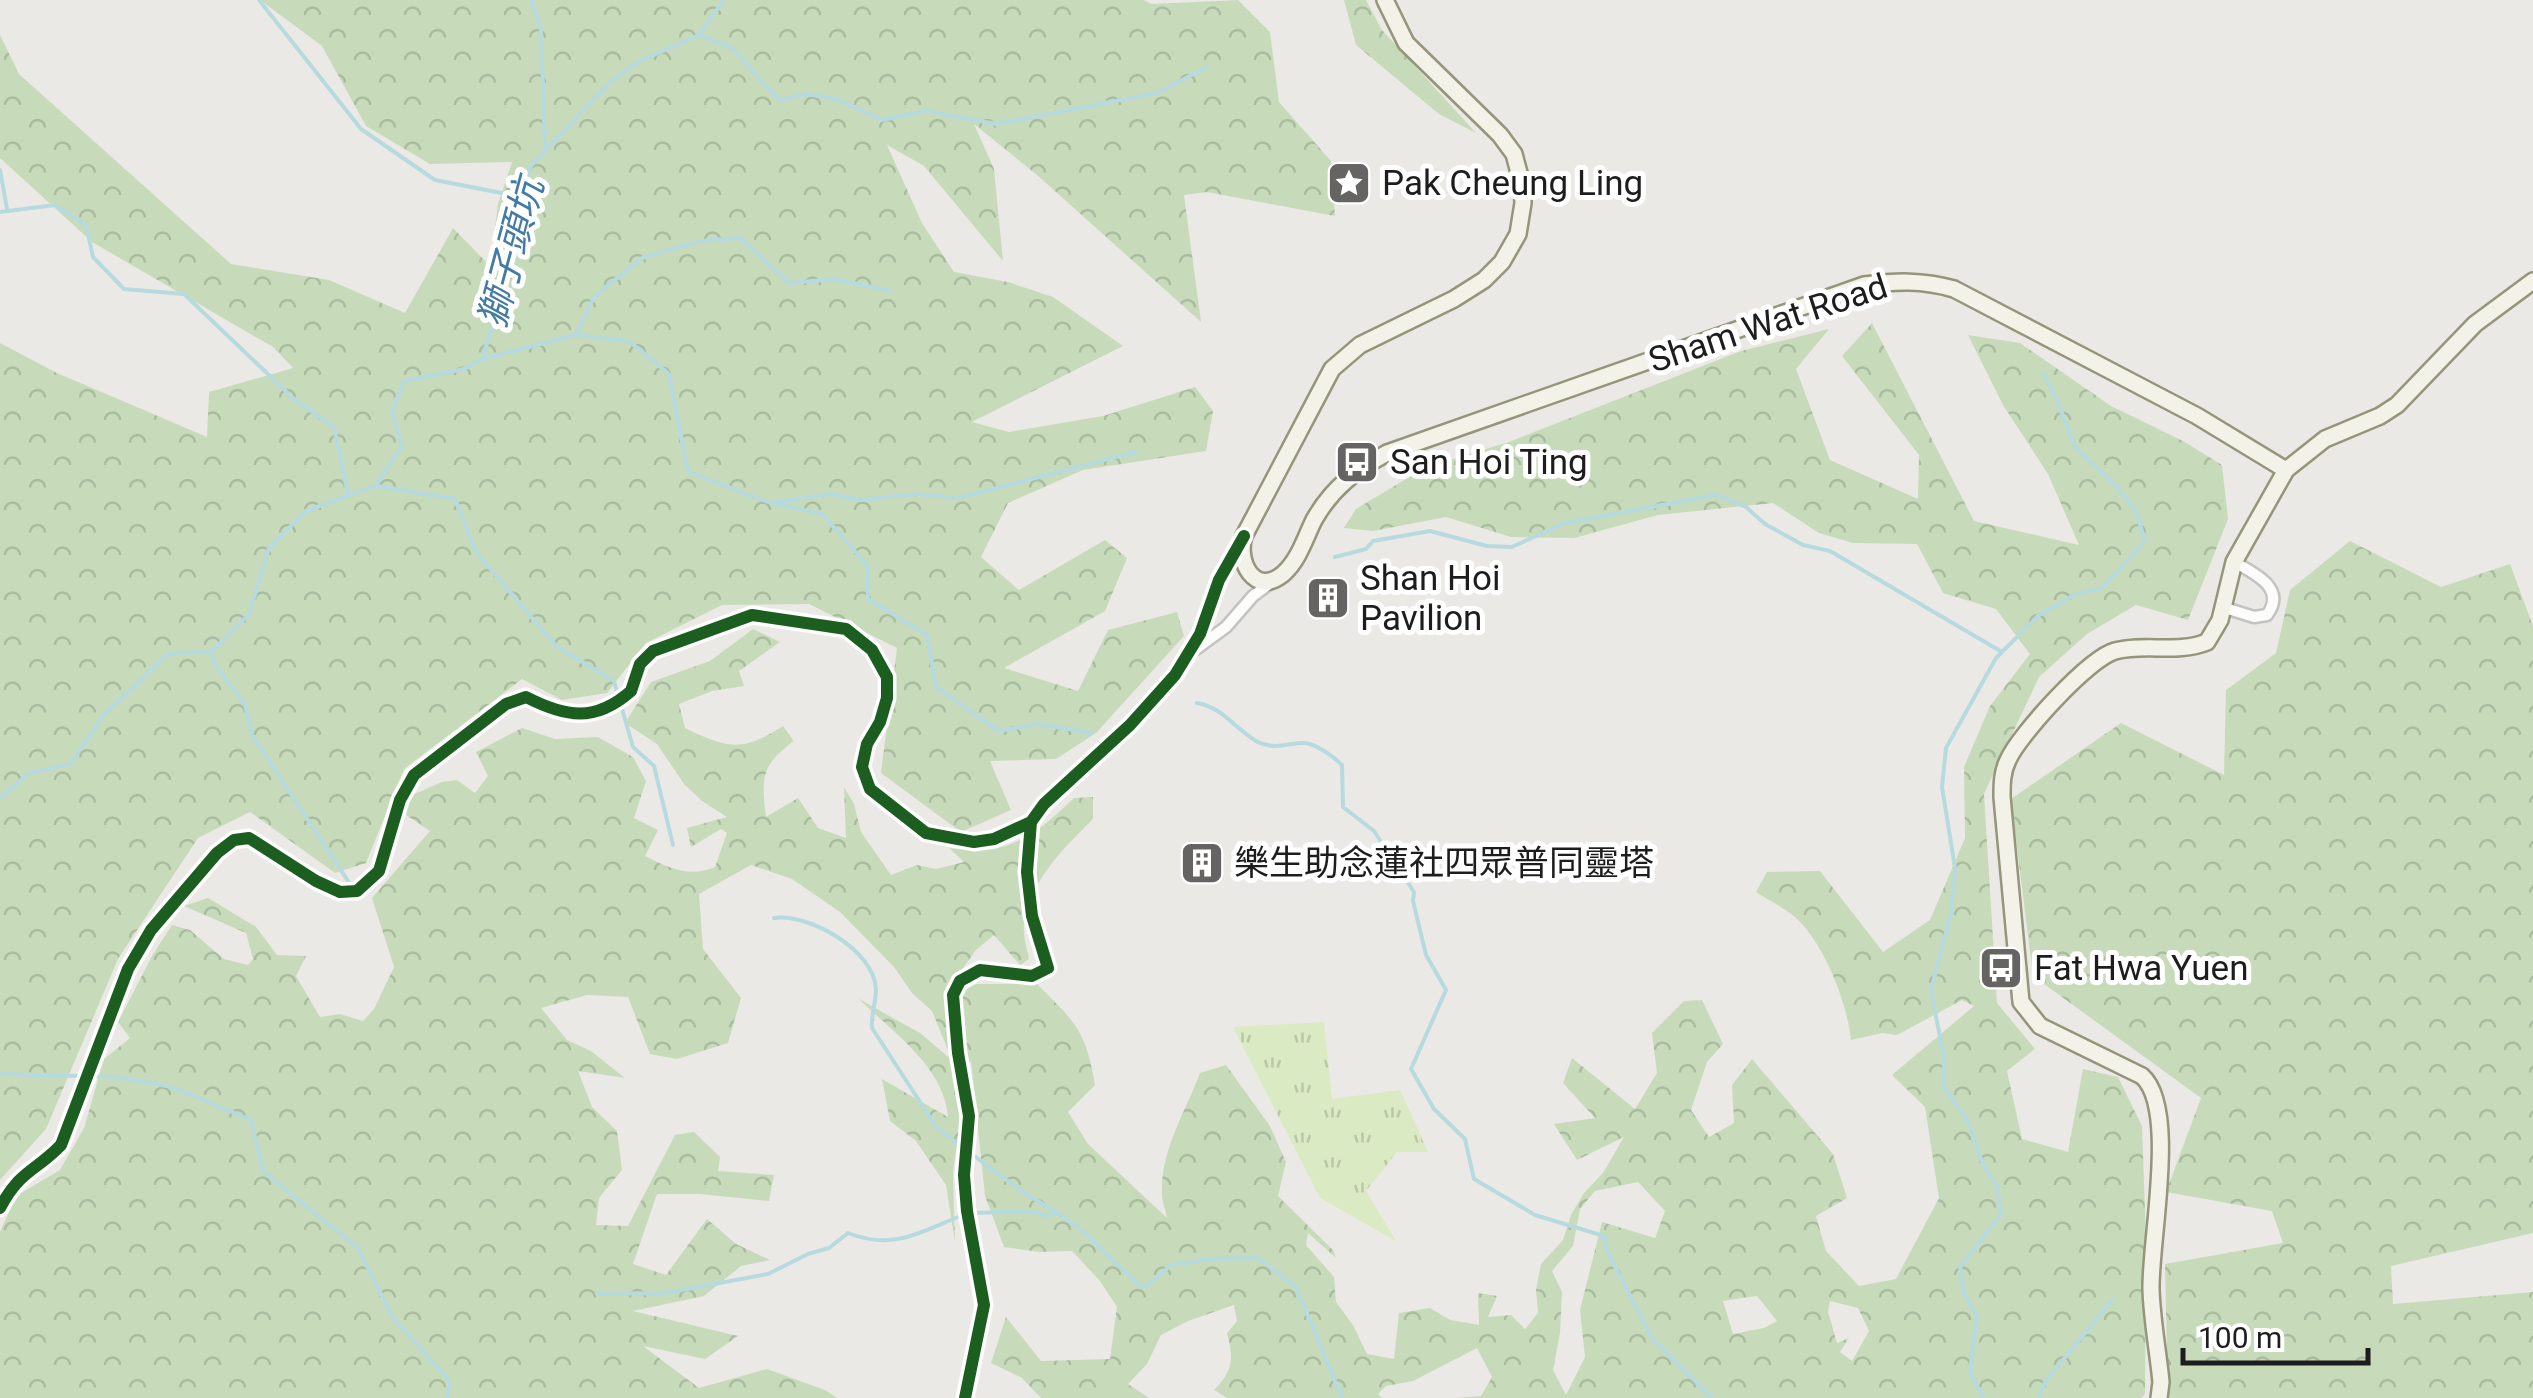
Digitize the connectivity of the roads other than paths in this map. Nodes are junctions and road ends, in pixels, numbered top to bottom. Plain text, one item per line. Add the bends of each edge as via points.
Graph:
1 (1385, 0) edge
2 (2533, 281) edge
3 (2286, 470) junction
4 (1244, 536) junction
5 (2234, 562) junction
6 (1278, 578) junction
7 (2222, 607) junction
8 (1191, 652) junction
9 (1032, 822) junction
10 (0, 1208) edge
11 (964, 1398) edge
12 (2159, 1398) edge

1 - 4 main road via 1406,43 1514,154 1524,203 1518,234 1484,280 1360,344 1332,369
2 - 3 main road via 2475,324 2397,404 2324,439
3 - 5 main road
3 - 6 main road, Sham Wat Road via 1954,289 1895,281 1864,285 1388,454 1342,482
4 - 6 main road via 1241,558 1248,572 1262,580
4 - 8 street, Sham Wat Road
5 - 7 main road
5 - 7 street via 2270,586 2273,607 2254,618
6 - 8 street, Sham Wat Road
7 - 12 main road via 2207,642 2119,650 2092,664 2020,740 2002,783 2024,1010 2050,1032 2136,1072 2158,1102 2151,1288
8 - 9 street, Sham Wat Road via 1130,725
9 - 10 street, Sham Wat Road via 994,839 949,838 926,833 870,789 862,766 887,698 887,677 858,636 836,625 762,614 701,631 653,651 640,664 631,691 582,714 559,713 526,697 512,700 414,775 379,871 357,890 340,892 249,838 216,853 151,930 128,969 61,1145 17,1179
9 - 11 street via 1028,887 1048,968 1032,976 980,970 960,982 954,995 969,1116 967,1211 984,1305

